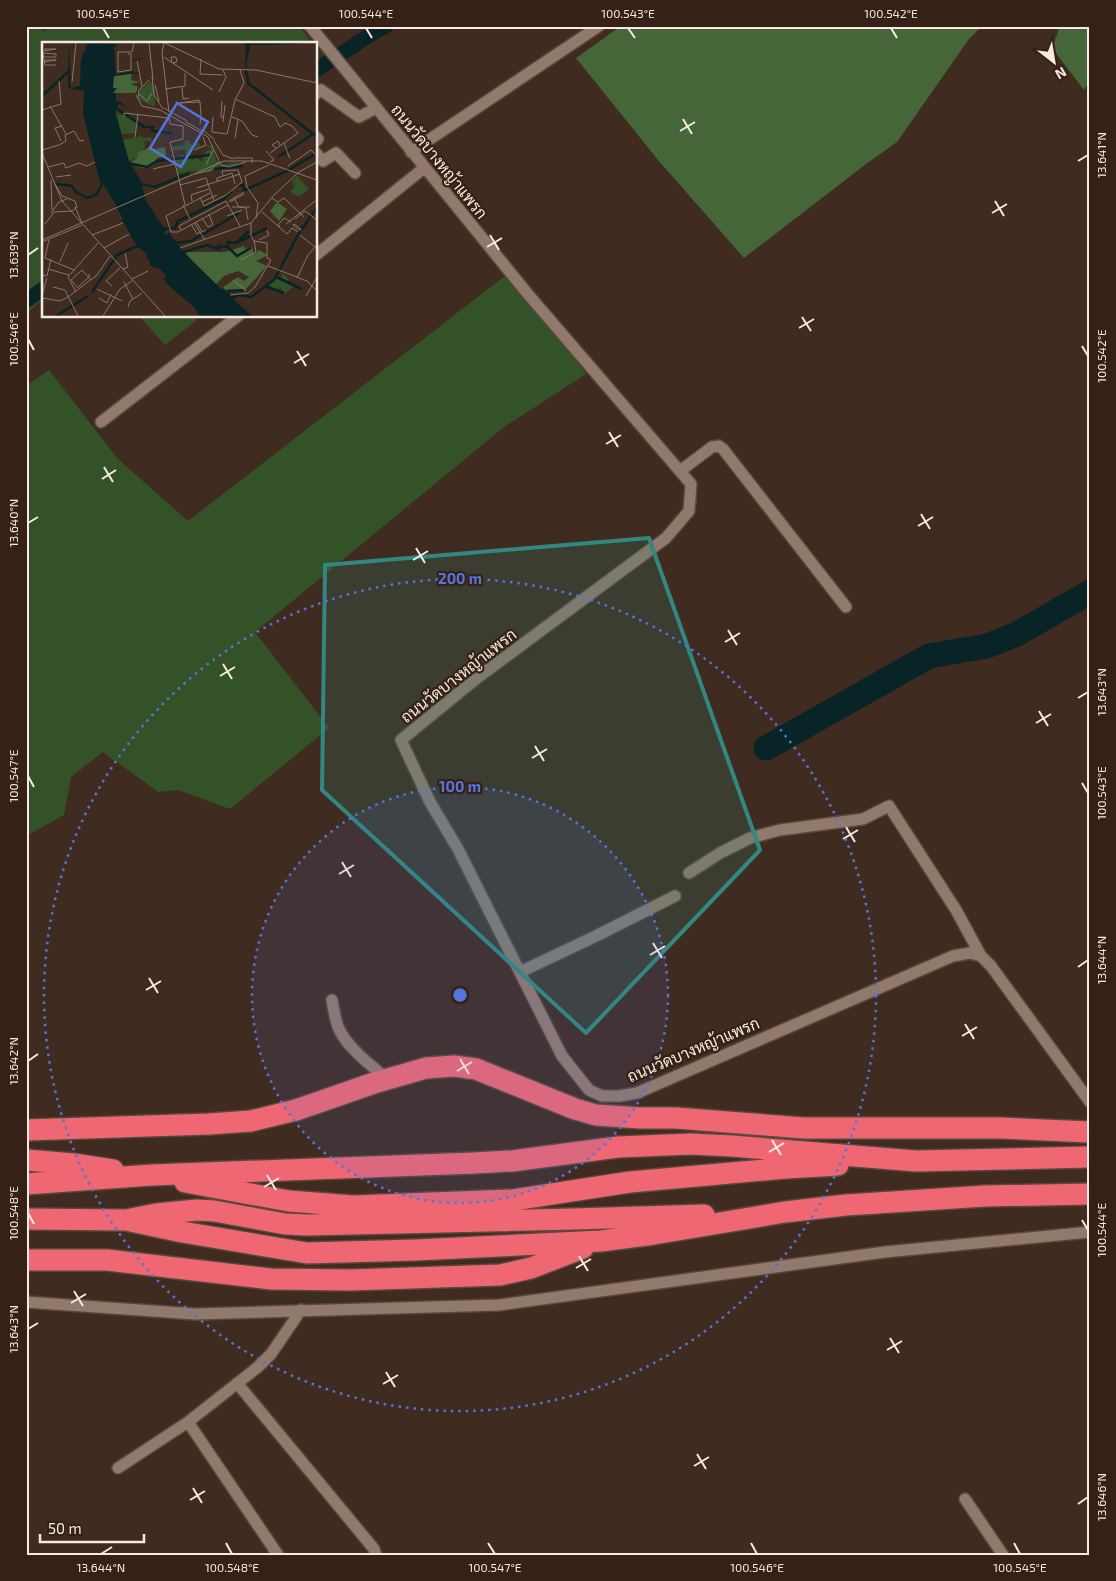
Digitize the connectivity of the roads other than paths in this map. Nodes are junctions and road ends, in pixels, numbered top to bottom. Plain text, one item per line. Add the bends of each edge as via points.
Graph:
1 (310, 26) edge
2 (598, 27) edge
3 (318, 92) edge
4 (376, 108) junction
5 (411, 152) junction
6 (318, 155) edge
7 (424, 168) junction
8 (354, 173) dead end
9 (318, 254) edge
10 (235, 318) edge
11 (101, 422) dead end
12 (680, 471) junction
13 (846, 607) dead end
14 (689, 873) dead end
15 (675, 896) dead end
16 (981, 956) junction
17 (520, 972) junction
18 (332, 1000) dead end
19 (387, 1079) junction
20 (1088, 1098) edge
21 (26, 1130) edge
22 (1090, 1132) edge
23 (1090, 1157) edge
24 (26, 1160) edge
25 (916, 1161) junction
26 (152, 1175) junction
27 (26, 1184) edge
28 (1090, 1194) edge
29 (785, 1212) junction
30 (26, 1219) edge
31 (53, 1220) junction
32 (126, 1220) junction
33 (26, 1224) edge
34 (1090, 1232) edge
35 (601, 1241) junction
36 (26, 1260) edge
37 (26, 1302) edge
38 (301, 1310) junction
39 (237, 1383) junction
40 (188, 1422) junction
41 (118, 1468) dead end
42 (965, 1499) dead end
43 (276, 1554) edge
44 (376, 1555) edge
45 (1003, 1555) edge

1 - 4 street, ถนนวัดบางหญ้าแพรก
2 - 5 street
3 - 4 street via 321,90 358,117
4 - 5 street, ถนนวัดบางหญ้าแพรก
5 - 7 street, ถนนวัดบางหญ้าแพรก
6 - 8 street via 324,161 336,153
7 - 9 street
7 - 12 street, ถนนวัดบางหญ้าแพรก
10 - 11 street
12 - 13 street via 712,447 723,449
12 - 17 street, ถนนวัดบางหญ้าแพรก via 691,484 689,511 666,538 477,678 401,740
14 - 16 street via 750,838 780,830 847,823 889,806 956,910
15 - 17 street
16 - 17 street, ถนนวัดบางหญ้าแพรก via 970,953 953,956 637,1093 619,1096 602,1096 589,1090 562,1056
16 - 20 street
18 - 19 street via 340,1032
19 - 21 highway via 296,1110 250,1120
19 - 22 highway via 426,1068 476,1068 596,1115 804,1128 1000,1128
23 - 25 highway
24 - 26 highway
25 - 26 highway via 691,1144 618,1147 512,1161
25 - 26 highway via 662,1179 496,1202 353,1206 289,1201
26 - 27 highway
28 - 29 highway via 914,1200
29 - 32 highway via 308,1225 197,1210
29 - 35 highway
30 - 31 highway
31 - 32 highway
31 - 33 highway
32 - 35 highway via 307,1253
34 - 38 street via 885,1252 499,1305
35 - 36 highway via 514,1273 484,1276 308,1280 239,1276 130,1262
37 - 38 street via 196,1314
38 - 39 street via 271,1354
39 - 40 street
39 - 44 street
40 - 41 street
40 - 43 street
42 - 45 street

